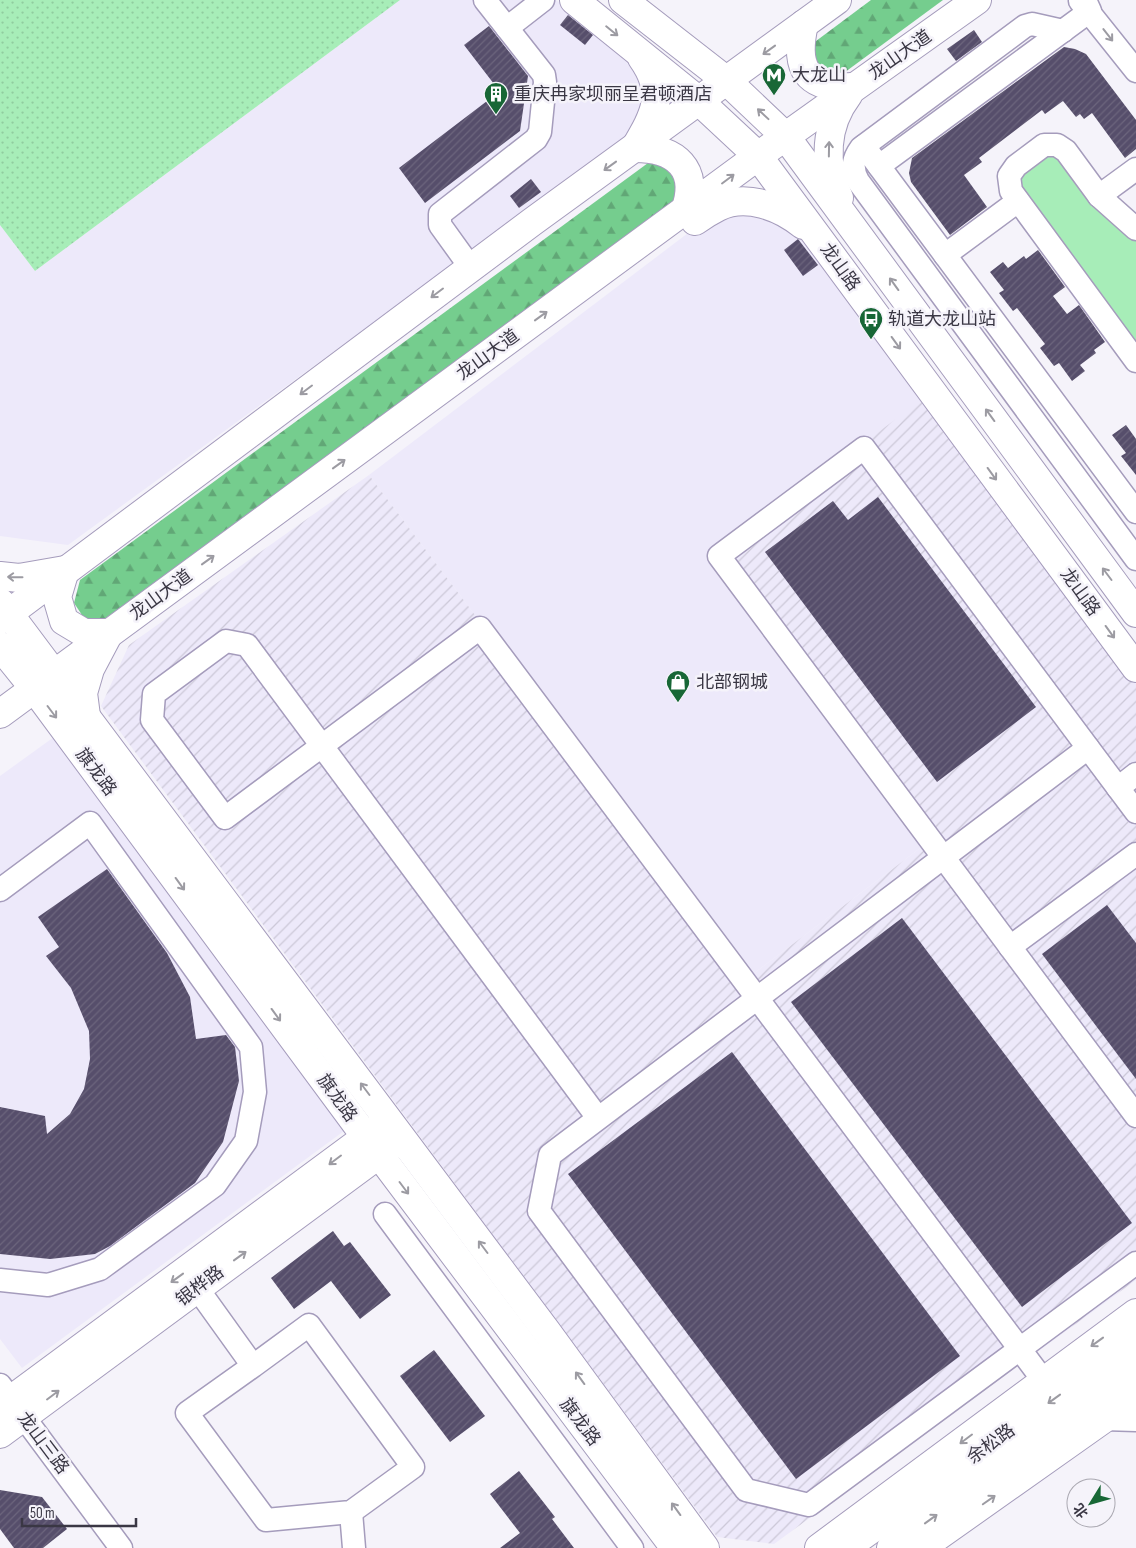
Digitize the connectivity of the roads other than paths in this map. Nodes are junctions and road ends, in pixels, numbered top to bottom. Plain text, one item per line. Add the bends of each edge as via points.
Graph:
1 (485, 0) edge
2 (543, 0) edge
3 (574, 0) edge
4 (623, 0) edge
5 (837, 0) edge
6 (977, 0) edge
7 (1085, 4) edge
8 (804, 24) junction
9 (507, 28) junction
10 (1063, 31) junction
11 (634, 49) junction
12 (1136, 71) edge
13 (727, 81) junction
14 (853, 88) junction
15 (699, 101) junction
16 (786, 136) junction
17 (864, 146) junction
18 (635, 148) junction
19 (758, 156) junction
20 (879, 166) junction
21 (1136, 169) edge
22 (1099, 196) junction
23 (1018, 201) junction
24 (685, 211) junction
25 (853, 228) junction
26 (1136, 229) edge
27 (819, 239) junction
28 (645, 240) junction
29 (945, 255) junction
30 (471, 268) junction
31 (1136, 361) edge
32 (1136, 512) edge
33 (1136, 559) edge
34 (65, 570) junction
35 (0, 576) edge
36 (3, 612) edge
37 (1136, 613) edge
38 (109, 633) junction
39 (0, 646) edge
40 (1136, 668) edge
41 (44, 681) junction
42 (0, 714) edge
43 (86, 716) junction
44 (321, 746) junction
45 (1088, 748) junction
46 (1136, 774) edge
47 (1118, 788) junction
48 (1136, 812) edge
49 (171, 852) junction
50 (1136, 854) edge
51 (944, 858) junction
52 (133, 880) junction
53 (0, 890) edge
54 (1010, 947) junction
55 (758, 999) junction
56 (1136, 1116) edge
57 (598, 1118) junction
58 (395, 1129) junction
59 (372, 1146) junction
60 (385, 1214) dead end
61 (1136, 1263) edge
62 (0, 1280) edge
63 (197, 1288) junction
64 (492, 1306) junction
65 (1136, 1314) edge
66 (466, 1325) junction
67 (1136, 1340) edge
68 (1020, 1349) junction
69 (253, 1366) junction
70 (1136, 1370) edge
71 (1043, 1380) junction
72 (1136, 1396) edge
73 (9, 1403) edge
74 (1102, 1419) junction
75 (1136, 1420) edge
76 (0, 1434) edge
77 (629, 1486) junction
78 (601, 1506) junction
79 (351, 1512) junction
80 (121, 1548) edge
81 (354, 1548) edge
82 (632, 1548) edge
83 (675, 1548) edge
84 (705, 1548) edge
85 (819, 1548) edge
86 (845, 1548) edge
87 (891, 1548) edge
88 (921, 1548) edge

1 - 9 street
2 - 9 street
3 -> 11 main road, 龙山路
4 - 13 main road, 龙山路
5 - 8 main road
6 - 14 main road, 龙山大道
7 - 10 street
7 -> 12 street
8 -> 13 main road
8 - 14 main road via 800,51 808,75 824,86
9 - 30 street via 544,75 540,132 536,139 440,214 440,226
10 - 17 street via 1032,24 1025,26
10 - 20 street
11 - 15 main road, 龙山路
11 - 18 main road via 650,70 657,95 655,109
13 - 15 main road
16 -> 13 main road, 龙山路
14 - 16 main road, 龙山大道
25 -> 14 main road via 834,187 828,160 831,125 838,108
15 - 18 main road
15 - 19 main road, 龙山路
16 - 19 main road, 龙山大道
16 - 25 main road, 龙山路
17 - 20 street
17 - 33 street via 854,161 858,181
18 - 24 main road via 663,151 684,167 690,189
18 -> 30 main road
24 -> 19 main road, 龙山大道
19 - 27 main road, 龙山路
20 - 29 street
21 - 22 street
22 - 23 street via 1066,151 1057,145 1044,145 1016,166 1009,176 1011,191
22 - 26 street
23 - 29 street
23 - 31 street
24 - 28 main road, 龙山大道
37 -> 25 main road, 龙山路
27 - 28 main road via 783,211 743,201 719,206 679,231
27 -> 40 main road, 龙山路
38 -> 28 main road, 龙山大道
29 - 32 street
30 -> 34 main road
34 -> 35 main road via 20,578
34 - 36 main road
34 - 38 main road via 57,597 64,621 84,633
36 - 41 main road
38 - 41 main road, 龙山大道
38 - 43 main road via 90,669 83,693
39 - 41 main road, 旗龙路
41 - 42 main road, 龙山大道
41 - 43 main road
41 -> 49 main road, 旗龙路
43 - 49 main road
44 - 44 street via 224,818 152,720 154,694 226,641 247,645
44 - 55 street via 480,628
44 - 57 street
45 - 47 street
45 - 51 street
45 - 51 street via 864,448 719,556
46 - 47 street
47 - 48 street
49 - 52 street
58 -> 49 main road
49 -> 59 main road, 旗龙路
50 - 54 street
51 - 54 street
51 - 55 street
52 - 53 street via 90,823
52 - 62 street via 251,1047 256,1092 246,1141 215,1186 100,1269 48,1286
54 - 56 street
55 - 57 street
55 - 68 street
57 - 68 street via 550,1155 540,1210 746,1490 809,1505
58 - 59 main road, 银桦路
84 -> 58 main road
63 -> 59 main road, 银桦路
59 -> 64 main road, 旗龙路
59 -> 73 main road, 银桦路
60 - 66 street
61 - 68 street
63 - 69 street
73 -> 63 main road, 银桦路
64 - 66 street
64 - 77 main road, 旗龙路
65 -> 71 main road
66 - 78 street
67 -> 86 main road, 余松路
68 - 71 street
69 - 79 street via 187,1413 266,1520
69 - 79 street via 309,1324 413,1467
87 -> 70 main road, 余松路
71 -> 85 main road
72 - 74 main road
73 - 76 main road, 银桦路
73 - 80 street, 龙山三路
74 - 75 street
88 -> 74 main road
77 - 78 street
77 - 83 main road, 旗龙路
78 - 82 street
79 - 81 street

